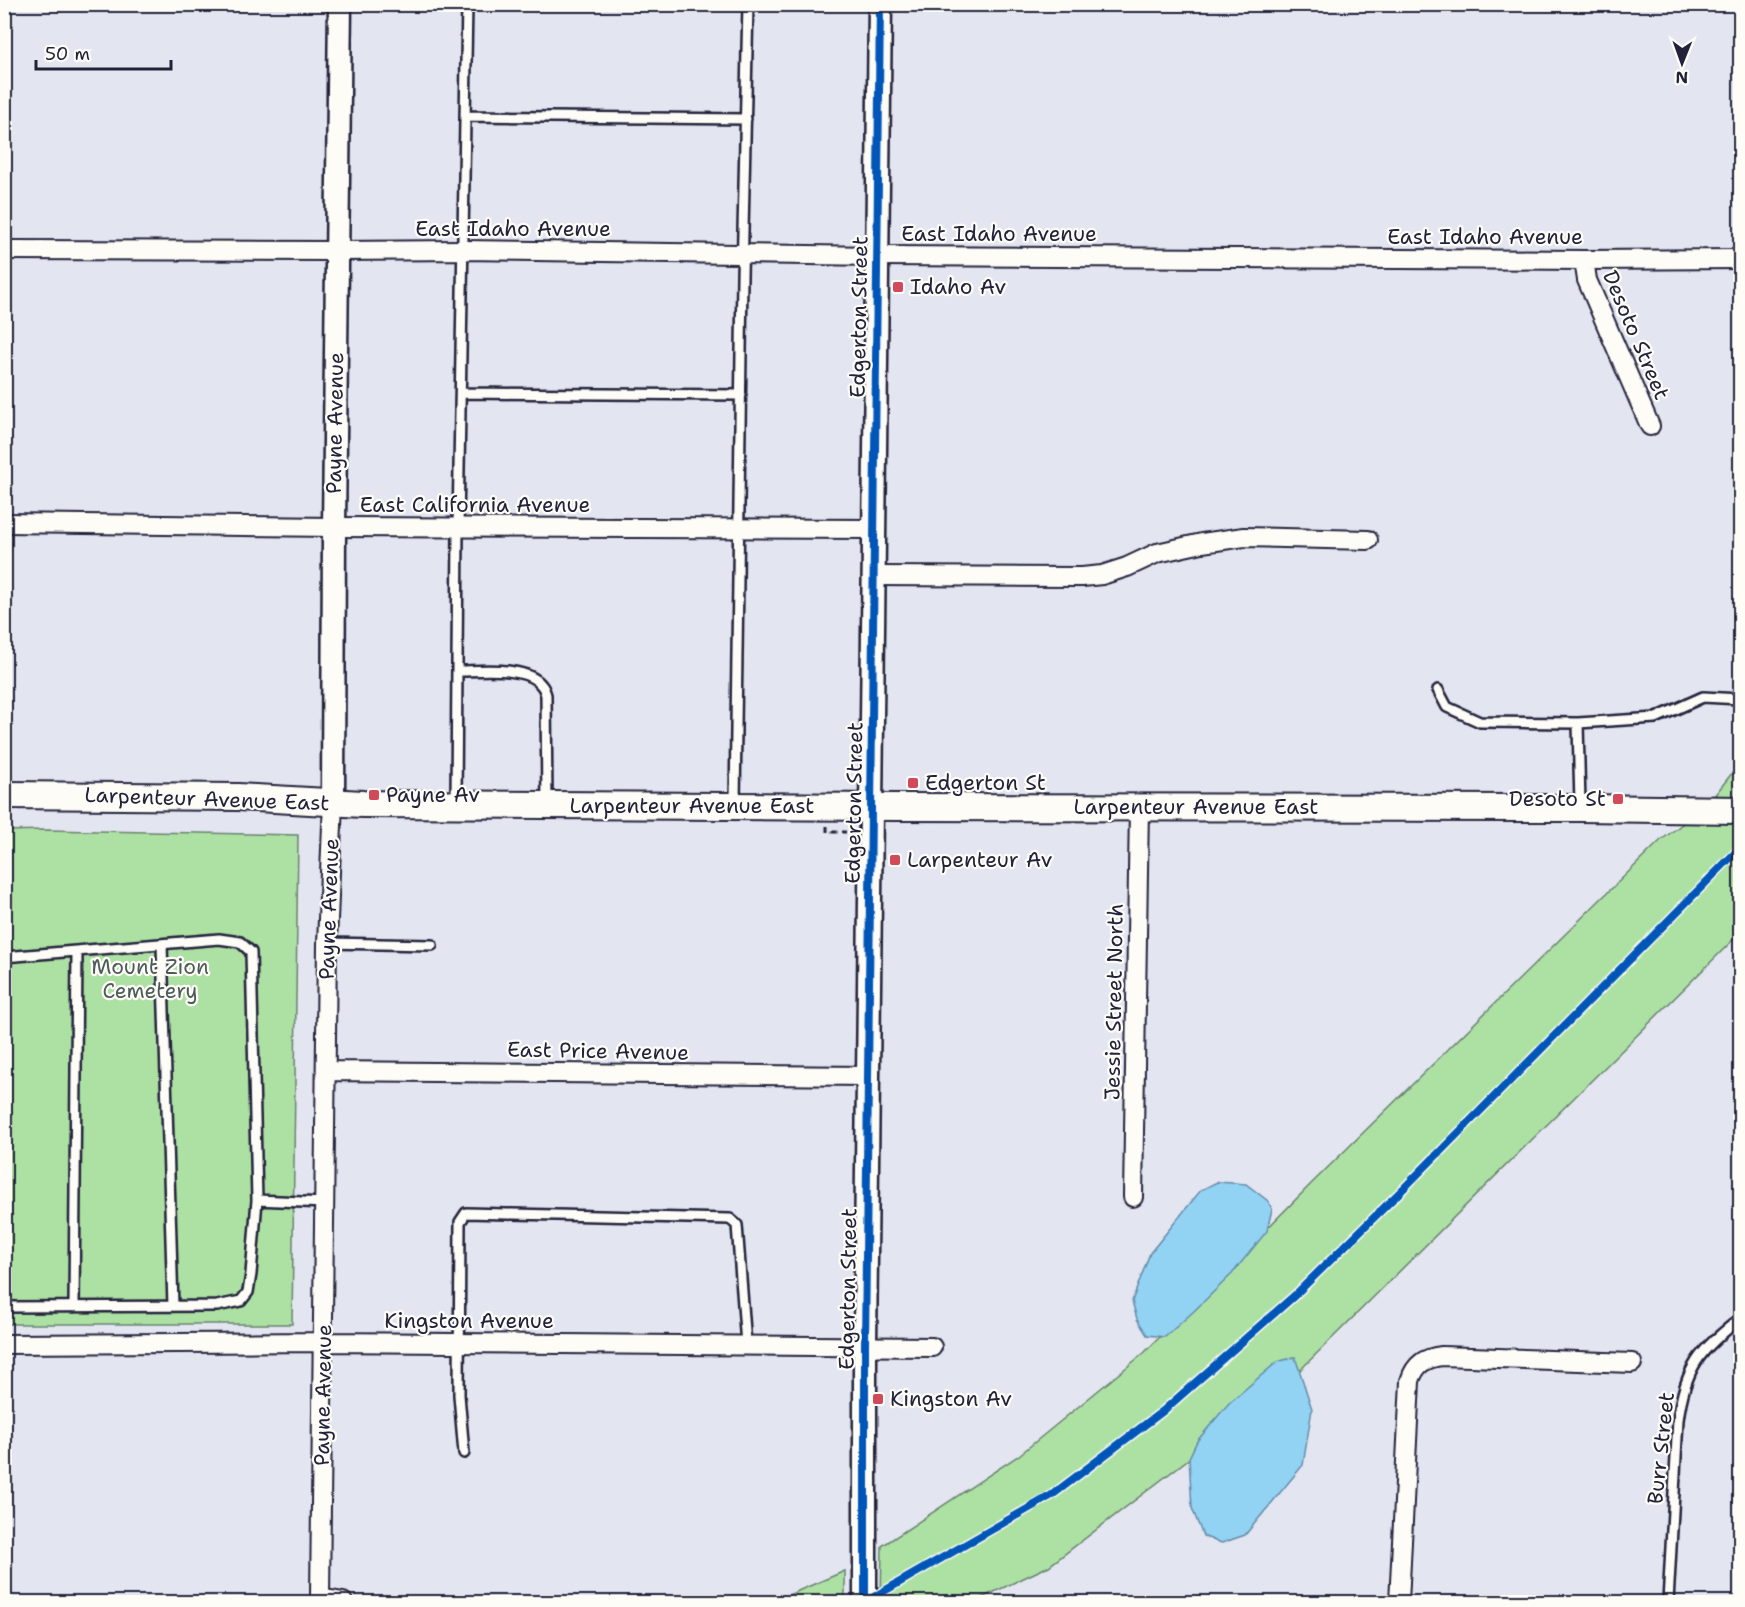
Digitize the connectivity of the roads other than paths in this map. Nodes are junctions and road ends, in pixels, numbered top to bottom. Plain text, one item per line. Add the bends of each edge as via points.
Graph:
1 (340, 4) edge
2 (467, 4) edge
3 (748, 4) edge
4 (880, 4) edge
5 (465, 116) junction
6 (746, 119) junction
7 (4, 250) edge
8 (463, 250) junction
9 (337, 251) junction
10 (743, 254) junction
11 (877, 256) junction
12 (1740, 259) edge
13 (1584, 260) junction
14 (460, 393) junction
15 (741, 395) junction
16 (1650, 426) dead end
17 (4, 523) edge
18 (334, 527) junction
19 (458, 527) junction
20 (739, 529) junction
21 (874, 529) junction
22 (1368, 540) dead end
23 (874, 576) junction
24 (457, 671) junction
25 (1438, 690) dead end
26 (1740, 699) edge
27 (1578, 723) junction
28 (4, 795) edge
29 (333, 802) junction
30 (456, 805) junction
31 (548, 805) junction
32 (735, 806) junction
33 (872, 807) junction
34 (1139, 807) junction
35 (1580, 808) junction
36 (1740, 810) edge
37 (327, 943) junction
38 (162, 944) junction
39 (432, 945) dead end
40 (77, 951) junction
41 (4, 957) edge
42 (326, 1071) junction
43 (868, 1076) junction
44 (1133, 1197) dead end
45 (257, 1200) junction
46 (325, 1203) junction
47 (173, 1306) junction
48 (4, 1307) edge
49 (74, 1307) junction
50 (1740, 1319) edge
51 (323, 1342) junction
52 (460, 1343) junction
53 (4, 1344) edge
54 (746, 1345) junction
55 (865, 1346) junction
56 (932, 1347) dead end
57 (1632, 1363) dead end
58 (464, 1453) dead end
59 (343, 1602) edge
60 (865, 1602) edge
61 (1400, 1602) edge
62 (1668, 1602) edge

1 - 9 street, Payne Avenue
2 - 5 lane
3 - 6 lane
4 - 11 street, Edgerton Street
5 - 6 lane
5 - 8 lane
6 - 10 lane
7 - 9 street, East Idaho Avenue
8 - 9 street, East Idaho Avenue
8 - 10 street, East Idaho Avenue
8 - 14 lane
9 - 18 street, Payne Avenue
10 - 11 street, East Idaho Avenue
10 - 15 lane
11 - 13 street, East Idaho Avenue
11 - 21 street, Edgerton Street
12 - 13 street, East Idaho Avenue
13 - 16 street, Desoto Street via 1587,280
14 - 15 lane
14 - 19 lane
15 - 20 lane
17 - 18 street, East California Avenue
18 - 19 street, East California Avenue
18 - 29 street, Payne Avenue
19 - 20 street, East California Avenue
19 - 24 lane
20 - 21 street, East California Avenue
20 - 32 lane
21 - 23 street, Edgerton Street
22 - 23 street via 1244,537 1157,553 1127,567 1082,577
23 - 33 street, Edgerton Street
24 - 30 lane
24 - 31 lane via 514,672 528,675 542,685 546,695
25 - 27 lane via 1447,707 1480,722
26 - 27 lane via 1703,697 1656,718
27 - 35 lane
28 - 29 main road, Larpenteur Avenue East
29 - 30 main road, Larpenteur Avenue East
29 - 37 street, Payne Avenue
30 - 31 main road, Larpenteur Avenue East
31 - 32 main road, Larpenteur Avenue East
32 - 33 main road, Larpenteur Avenue East
33 - 34 main road, Larpenteur Avenue East
33 - 43 street, Edgerton Street
34 - 35 main road, Larpenteur Avenue East
34 - 44 street, Jessie Street North
35 - 36 main road, Larpenteur Avenue East
37 - 39 lane
37 - 42 street, Payne Avenue
38 - 40 lane
38 - 45 lane via 219,939 240,942 251,952
38 - 47 lane
40 - 41 lane
40 - 49 lane
42 - 43 street, East Price Avenue
42 - 46 street, Payne Avenue
43 - 55 street, Edgerton Street
45 - 46 lane
45 - 47 lane via 251,1274 248,1292 241,1302
46 - 51 street, Payne Avenue
47 - 49 lane
48 - 49 lane
50 - 62 lane, Burr Street via 1695,1362 1682,1393
51 - 52 street, Kingston Avenue
51 - 53 street, Kingston Avenue
51 - 59 street, Payne Avenue via 320,1598
52 - 54 street, Kingston Avenue
52 - 54 lane via 460,1221 465,1213 730,1219 737,1225
52 - 58 lane
54 - 55 street, Kingston Avenue
55 - 56 street, Kingston Avenue
55 - 60 street, Edgerton Street
57 - 61 street via 1442,1356 1419,1363 1410,1381

